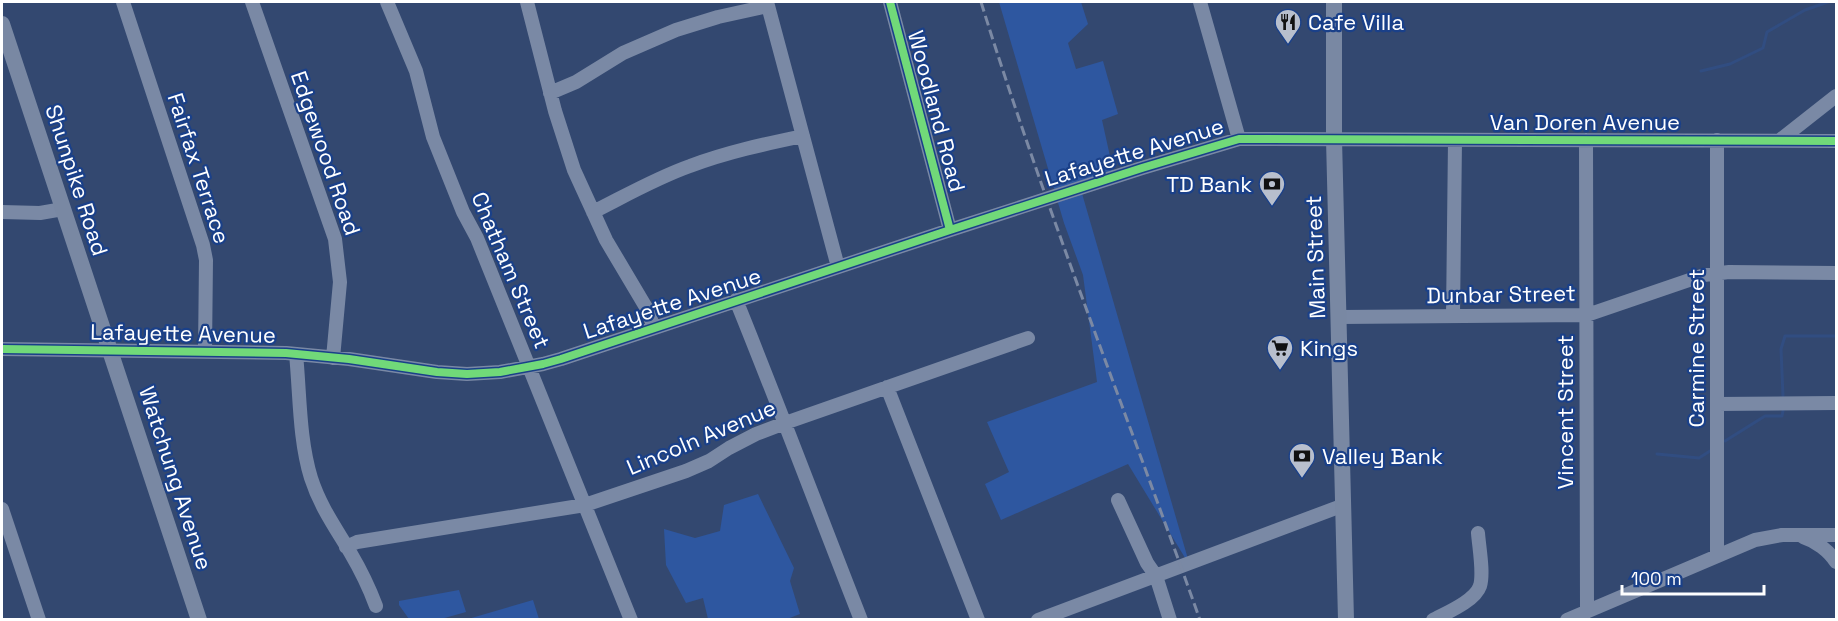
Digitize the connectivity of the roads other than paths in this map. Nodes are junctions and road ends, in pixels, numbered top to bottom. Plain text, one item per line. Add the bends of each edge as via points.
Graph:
1 (123, 2) edge
2 (252, 2) edge
3 (387, 2) edge
4 (527, 2) edge
5 (890, 2) edge
6 (1200, 2) edge
7 (1334, 2) edge
8 (768, 4) edge
9 (2, 24) edge
10 (550, 93) junction
11 (1836, 96) edge
12 (803, 136) junction
13 (1239, 139) junction
14 (1334, 139) junction
15 (1455, 140) junction
16 (1586, 140) junction
17 (1718, 140) junction
18 (1780, 140) junction
19 (1836, 141) edge
20 (63, 209) junction
21 (2, 212) edge
22 (593, 212) junction
23 (950, 230) junction
24 (838, 267) junction
25 (1836, 273) edge
26 (1718, 274) junction
27 (736, 300) junction
28 (1587, 315) junction
29 (1454, 316) junction
30 (1340, 317) junction
31 (654, 328) junction
32 (1028, 338) dead end
33 (2, 349) edge
34 (110, 350) junction
35 (205, 351) junction
36 (296, 354) junction
37 (333, 358) junction
38 (529, 366) junction
39 (887, 387) junction
40 (1836, 403) edge
41 (1718, 404) junction
42 (785, 423) junction
43 (1118, 500) dead end
44 (585, 505) junction
45 (1344, 505) junction
46 (2, 509) edge
47 (1478, 533) dead end
48 (1795, 535) junction
49 (1836, 535) edge
50 (346, 547) junction
51 (1717, 556) junction
52 (1836, 562) edge
53 (1156, 576) junction
54 (376, 606) dead end
55 (1587, 611) junction
56 (39, 620) edge
57 (199, 620) edge
58 (631, 620) edge
59 (861, 620) edge
60 (978, 620) edge
61 (1038, 620) edge
62 (1170, 620) edge
63 (1346, 620) edge
64 (1433, 620) edge
65 (1568, 620) edge

1 - 35 street, Fairfax Terrace via 203,245
2 - 37 street, Edgewood Road via 335,239 340,282
3 - 38 street, Chatham Street via 416,71 433,137
4 - 10 street
5 - 23 street, Woodland Road
6 - 13 street
7 - 14 main road, Main Street
8 - 10 street via 675,30
8 - 12 street
9 - 20 main road, Shunpike Road
10 - 22 street via 571,163
11 - 18 street
12 - 22 street via 689,166
12 - 24 street
13 - 14 street, Lafayette Avenue
13 - 23 street, Lafayette Avenue
14 - 15 street, Van Doren Avenue
14 - 30 main road, Main Street
15 - 16 street, Van Doren Avenue
15 - 29 street
16 - 17 street, Van Doren Avenue
16 - 28 street, Vincent Street
17 - 18 street, Van Doren Avenue
17 - 26 street, Carmine Street
18 - 19 street, Van Doren Avenue
20 - 21 street
20 - 34 main road, Shunpike Road
22 - 31 street
23 - 24 street, Lafayette Avenue
24 - 27 street, Lafayette Avenue
25 - 26 street, Dunbar Street
26 - 28 street, Dunbar Street via 1704,275
26 - 41 street, Carmine Street
27 - 31 street, Lafayette Avenue
27 - 42 street
28 - 29 street, Dunbar Street
28 - 55 street, Vincent Street
29 - 30 street, Dunbar Street
30 - 45 main road, Main Street
31 - 38 street, Lafayette Avenue
32 - 39 street, Lincoln Avenue
33 - 34 street, Lafayette Avenue
34 - 35 street, Lafayette Avenue
34 - 57 main road, Watchung Avenue
35 - 36 street, Lafayette Avenue
36 - 37 street, Lafayette Avenue
36 - 50 street via 304,446 311,479
37 - 38 street, Lafayette Avenue via 466,374
38 - 44 street, Chatham Street
39 - 42 street, Lincoln Avenue
39 - 60 street
40 - 41 street
41 - 51 street, Carmine Street
42 - 44 street, Lincoln Avenue via 686,471
42 - 59 street
43 - 53 street
44 - 50 street, Lincoln Avenue via 357,542
44 - 58 street, Chatham Street
45 - 53 street
45 - 63 main road, Main Street
46 - 56 street
47 - 64 street via 1481,579 1477,592
48 - 49 street
48 - 51 street via 1755,540
48 - 52 street via 1814,541
50 - 54 street
51 - 55 street
53 - 61 street
53 - 62 street
55 - 65 street

